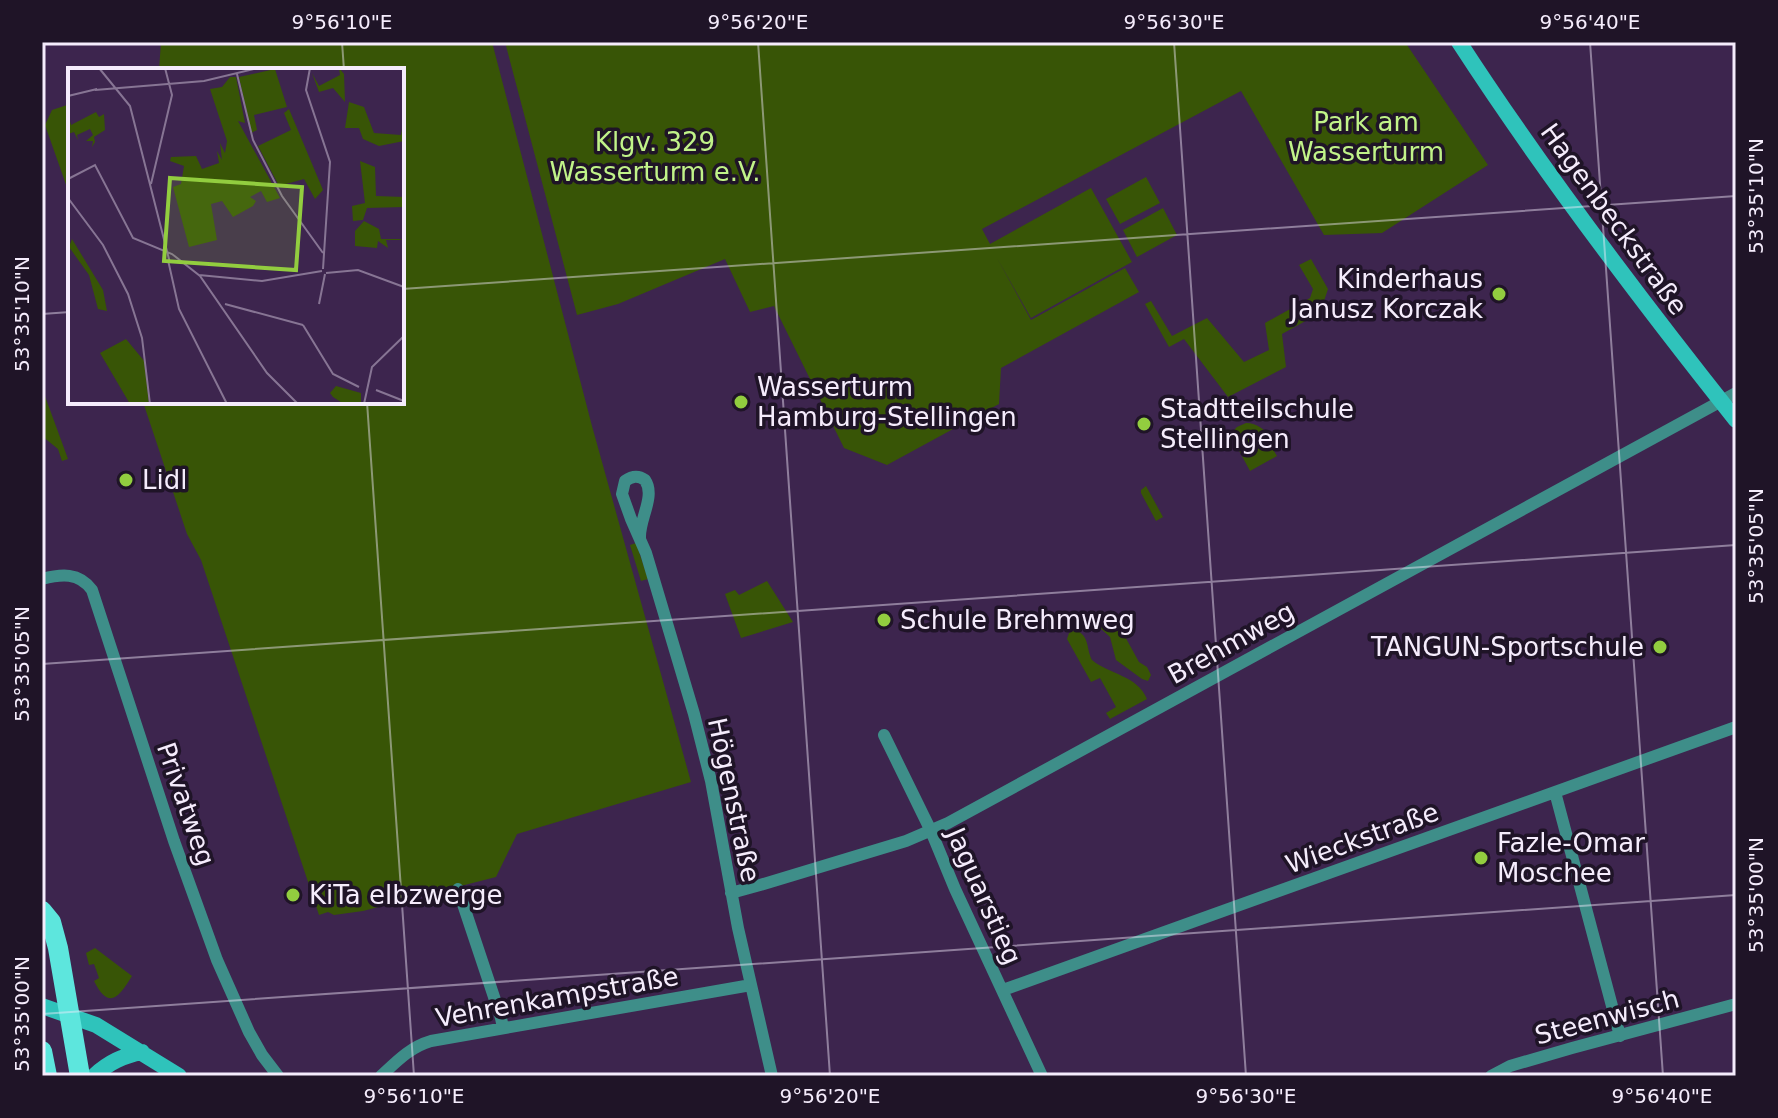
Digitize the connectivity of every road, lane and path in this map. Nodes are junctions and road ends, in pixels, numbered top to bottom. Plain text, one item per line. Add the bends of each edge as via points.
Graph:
1 (1459, 42) edge
2 (1728, 397) edge
3 (1736, 420) edge
4 (640, 538) dead end
5 (42, 579) edge
6 (1736, 727) edge
7 (884, 735) dead end
8 (1555, 792) junction
9 (931, 831) junction
10 (458, 889) dead end
11 (731, 893) junction
12 (42, 911) edge
13 (751, 985) junction
14 (1003, 990) junction
15 (1736, 1004) edge
16 (42, 1006) edge
17 (70, 1014) junction
18 (503, 1028) junction
19 (1620, 1036) junction
20 (42, 1051) edge
21 (142, 1052) junction
22 (47, 1076) edge
23 (80, 1076) edge
24 (94, 1076) edge
25 (179, 1076) edge
26 (278, 1076) edge
27 (381, 1076) edge
28 (772, 1076) edge
29 (1042, 1076) edge
30 (1491, 1076) edge

1 - 2 street, Hagenbeckstraße via 1612,258
2 - 3 street, Hagenbeckstraße
2 - 9 street, Brehmweg
4 - 11 street, Högenstraße via 699,730
5 - 26 street, Privatweg via 73,576 92,590 217,960 249,1032
6 - 8 street, Wieckstraße
7 - 9 street, Jaguarstieg
8 - 14 street, Wieckstraße
8 - 19 street
9 - 11 street, Brehmweg
9 - 14 street, Jaguarstieg
10 - 18 street
11 - 13 street, Högenstraße
12 - 17 main road via 51,922
13 - 18 street, Vehrenkampstraße
13 - 28 street, Högenstraße
14 - 29 street, Jaguarstieg
15 - 19 street, Steenwisch
16 - 17 street
17 - 21 street
17 - 23 main road
18 - 27 street, Vehrenkampstraße via 425,1042
19 - 30 street, Steenwisch
20 - 22 main road
21 - 24 street via 120,1058
21 - 25 street

